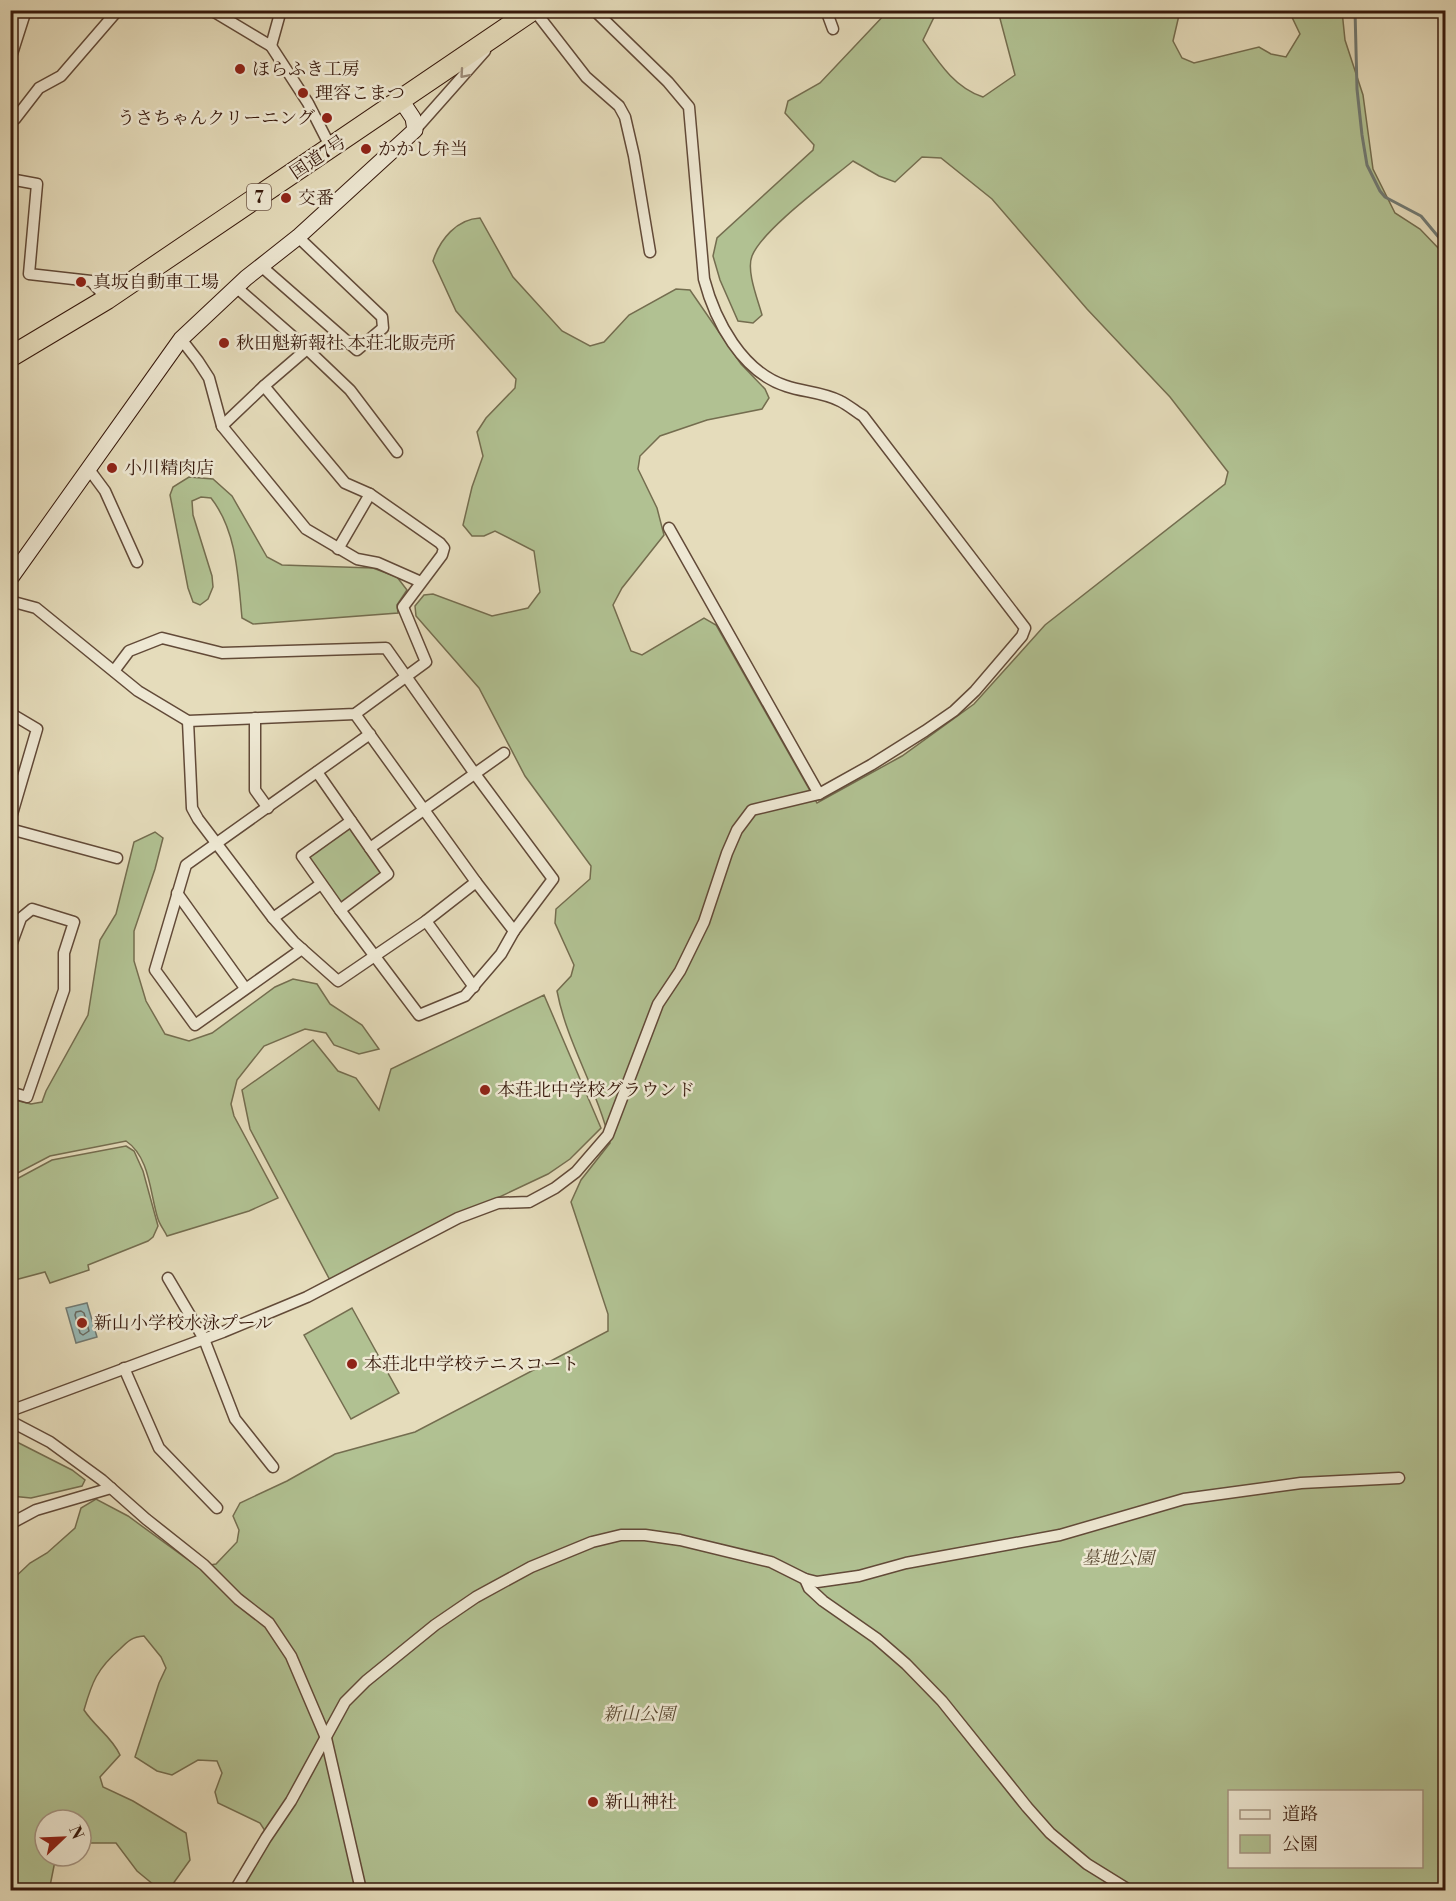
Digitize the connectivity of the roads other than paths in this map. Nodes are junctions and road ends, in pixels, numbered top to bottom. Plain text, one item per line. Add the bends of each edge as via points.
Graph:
1 (26, 10) edge
2 (118, 10) edge
3 (211, 10) edge
4 (281, 10) edge
5 (594, 10) edge
6 (826, 10) edge
7 (526, 13) edge
8 (833, 29) dead end
9 (503, 31) junction
10 (271, 46) junction
11 (11, 55) edge
12 (401, 100) junction
13 (10, 120) edge
14 (415, 130) junction
15 (331, 148) junction
16 (10, 179) edge
17 (298, 237) junction
18 (650, 252) dead end
19 (261, 266) junction
20 (236, 287) junction
21 (107, 299) junction
22 (181, 339) junction
23 (307, 349) junction
24 (10, 357) edge
25 (264, 386) junction
26 (222, 426) junction
27 (397, 452) dead end
28 (88, 468) junction
29 (370, 494) junction
30 (669, 528) dead end
31 (338, 549) junction
32 (138, 562) dead end
33 (10, 579) edge
34 (421, 582) junction
35 (10, 601) edge
36 (114, 671) junction
37 (405, 676) junction
38 (10, 713) edge
39 (355, 714) junction
40 (255, 718) junction
41 (188, 721) junction
42 (370, 734) junction
43 (504, 753) dead end
44 (317, 772) junction
45 (475, 774) junction
46 (819, 794) junction
47 (268, 808) junction
48 (423, 810) junction
49 (10, 821) edge
50 (351, 821) junction
51 (10, 829) edge
52 (215, 843) junction
53 (370, 848) junction
54 (117, 858) dead end
55 (476, 882) junction
56 (321, 884) junction
57 (177, 893) junction
58 (340, 910) junction
59 (273, 918) junction
60 (426, 921) junction
61 (514, 931) junction
62 (10, 948) edge
63 (302, 949) junction
64 (375, 957) junction
65 (474, 987) junction
66 (245, 988) junction
67 (10, 1092) edge
68 (168, 1278) dead end
69 (204, 1339) junction
70 (124, 1368) junction
71 (10, 1411) edge
72 (10, 1420) edge
73 (273, 1467) dead end
74 (1399, 1478) dead end
75 (111, 1488) junction
76 (217, 1508) dead end
77 (10, 1524) edge
78 (805, 1579) junction
79 (326, 1738) junction
80 (235, 1890) edge
81 (361, 1890) edge
82 (1129, 1890) edge

1 - 11 street
2 - 13 street via 61,76 39,88 15,119
3 - 10 street
4 - 10 street
5 - 46 street via 689,107 705,279 710,300 732,342 762,374 785,386 840,400 863,416 1025,628 1002,662 954,711
6 - 8 street
7 - 9 highway, 国道7号 / 7
7 - 18 street via 619,106 625,117
9 - 12 highway, 国道7号 / 7
9 -> 14 street
10 - 15 street
12 - 14 street via 413,118
12 - 15 highway, 国道7号 / 7
14 - 17 street
15 - 21 highway, 国道7号 / 7
16 - 21 street via 37,184 30,274 91,281
17 - 19 street
17 - 19 street via 382,317 383,328 369,341 357,350
19 - 20 street
20 - 22 street
20 - 23 street
21 - 24 highway, 国道7号 / 7
22 - 26 street via 209,378
22 - 28 street
23 - 25 street
23 - 27 street via 350,390
25 - 26 street
25 - 29 street via 345,483
26 - 31 street via 306,528
28 - 32 street via 105,491
28 - 33 street
29 - 31 street
29 - 34 street via 444,549
30 - 46 street
31 - 34 street
34 - 37 street via 403,607 426,662
35 - 36 street via 36,608
36 - 37 street via 129,651 162,638 222,653 386,648
36 - 41 street via 138,691
37 - 39 street
37 - 45 street
38 - 49 street via 37,729
39 - 40 street
39 - 42 street
40 - 41 street
40 - 47 street via 255,790
41 - 52 street via 192,808
42 - 44 street
42 - 48 street
43 - 45 street
44 - 47 street
44 - 50 street
45 - 48 street
45 - 61 street via 553,879
46 - 69 street via 752,810 737,830 704,922 658,1005 608,1135 576,1172 529,1202 498,1203 458,1218 307,1297
47 - 52 street
48 - 53 street
48 - 55 street
50 - 53 street
50 - 56 street via 302,856
51 - 54 street
52 - 57 street via 186,866
52 - 59 street
53 - 58 street via 388,874
55 - 60 street
55 - 61 street
56 - 58 street
56 - 59 street
57 - 66 street
57 - 66 street via 155,970 195,1025
58 - 64 street
59 - 63 street
60 - 64 street
60 - 65 street
61 - 65 street
62 - 67 street via 21,918 32,909 74,922 64,953 64,990 27,1096
63 - 64 street via 338,981
63 - 66 street
64 - 65 street via 419,1015 465,996
68 - 69 street
69 - 70 street
69 - 73 street via 235,1419
70 - 71 street
70 - 76 street via 159,1448
72 - 75 street via 50,1442
74 - 78 street via 1301,1483 1184,1499 1060,1535 906,1563 859,1576 817,1582
75 - 77 street via 36,1510
75 - 79 street via 269,1623 291,1656
78 - 79 street via 771,1562 680,1539 621,1535 592,1542 531,1567 435,1625 345,1702
78 - 82 street via 823,1601 876,1638 942,1701 1050,1833 1087,1864
79 - 80 street
79 - 81 street

